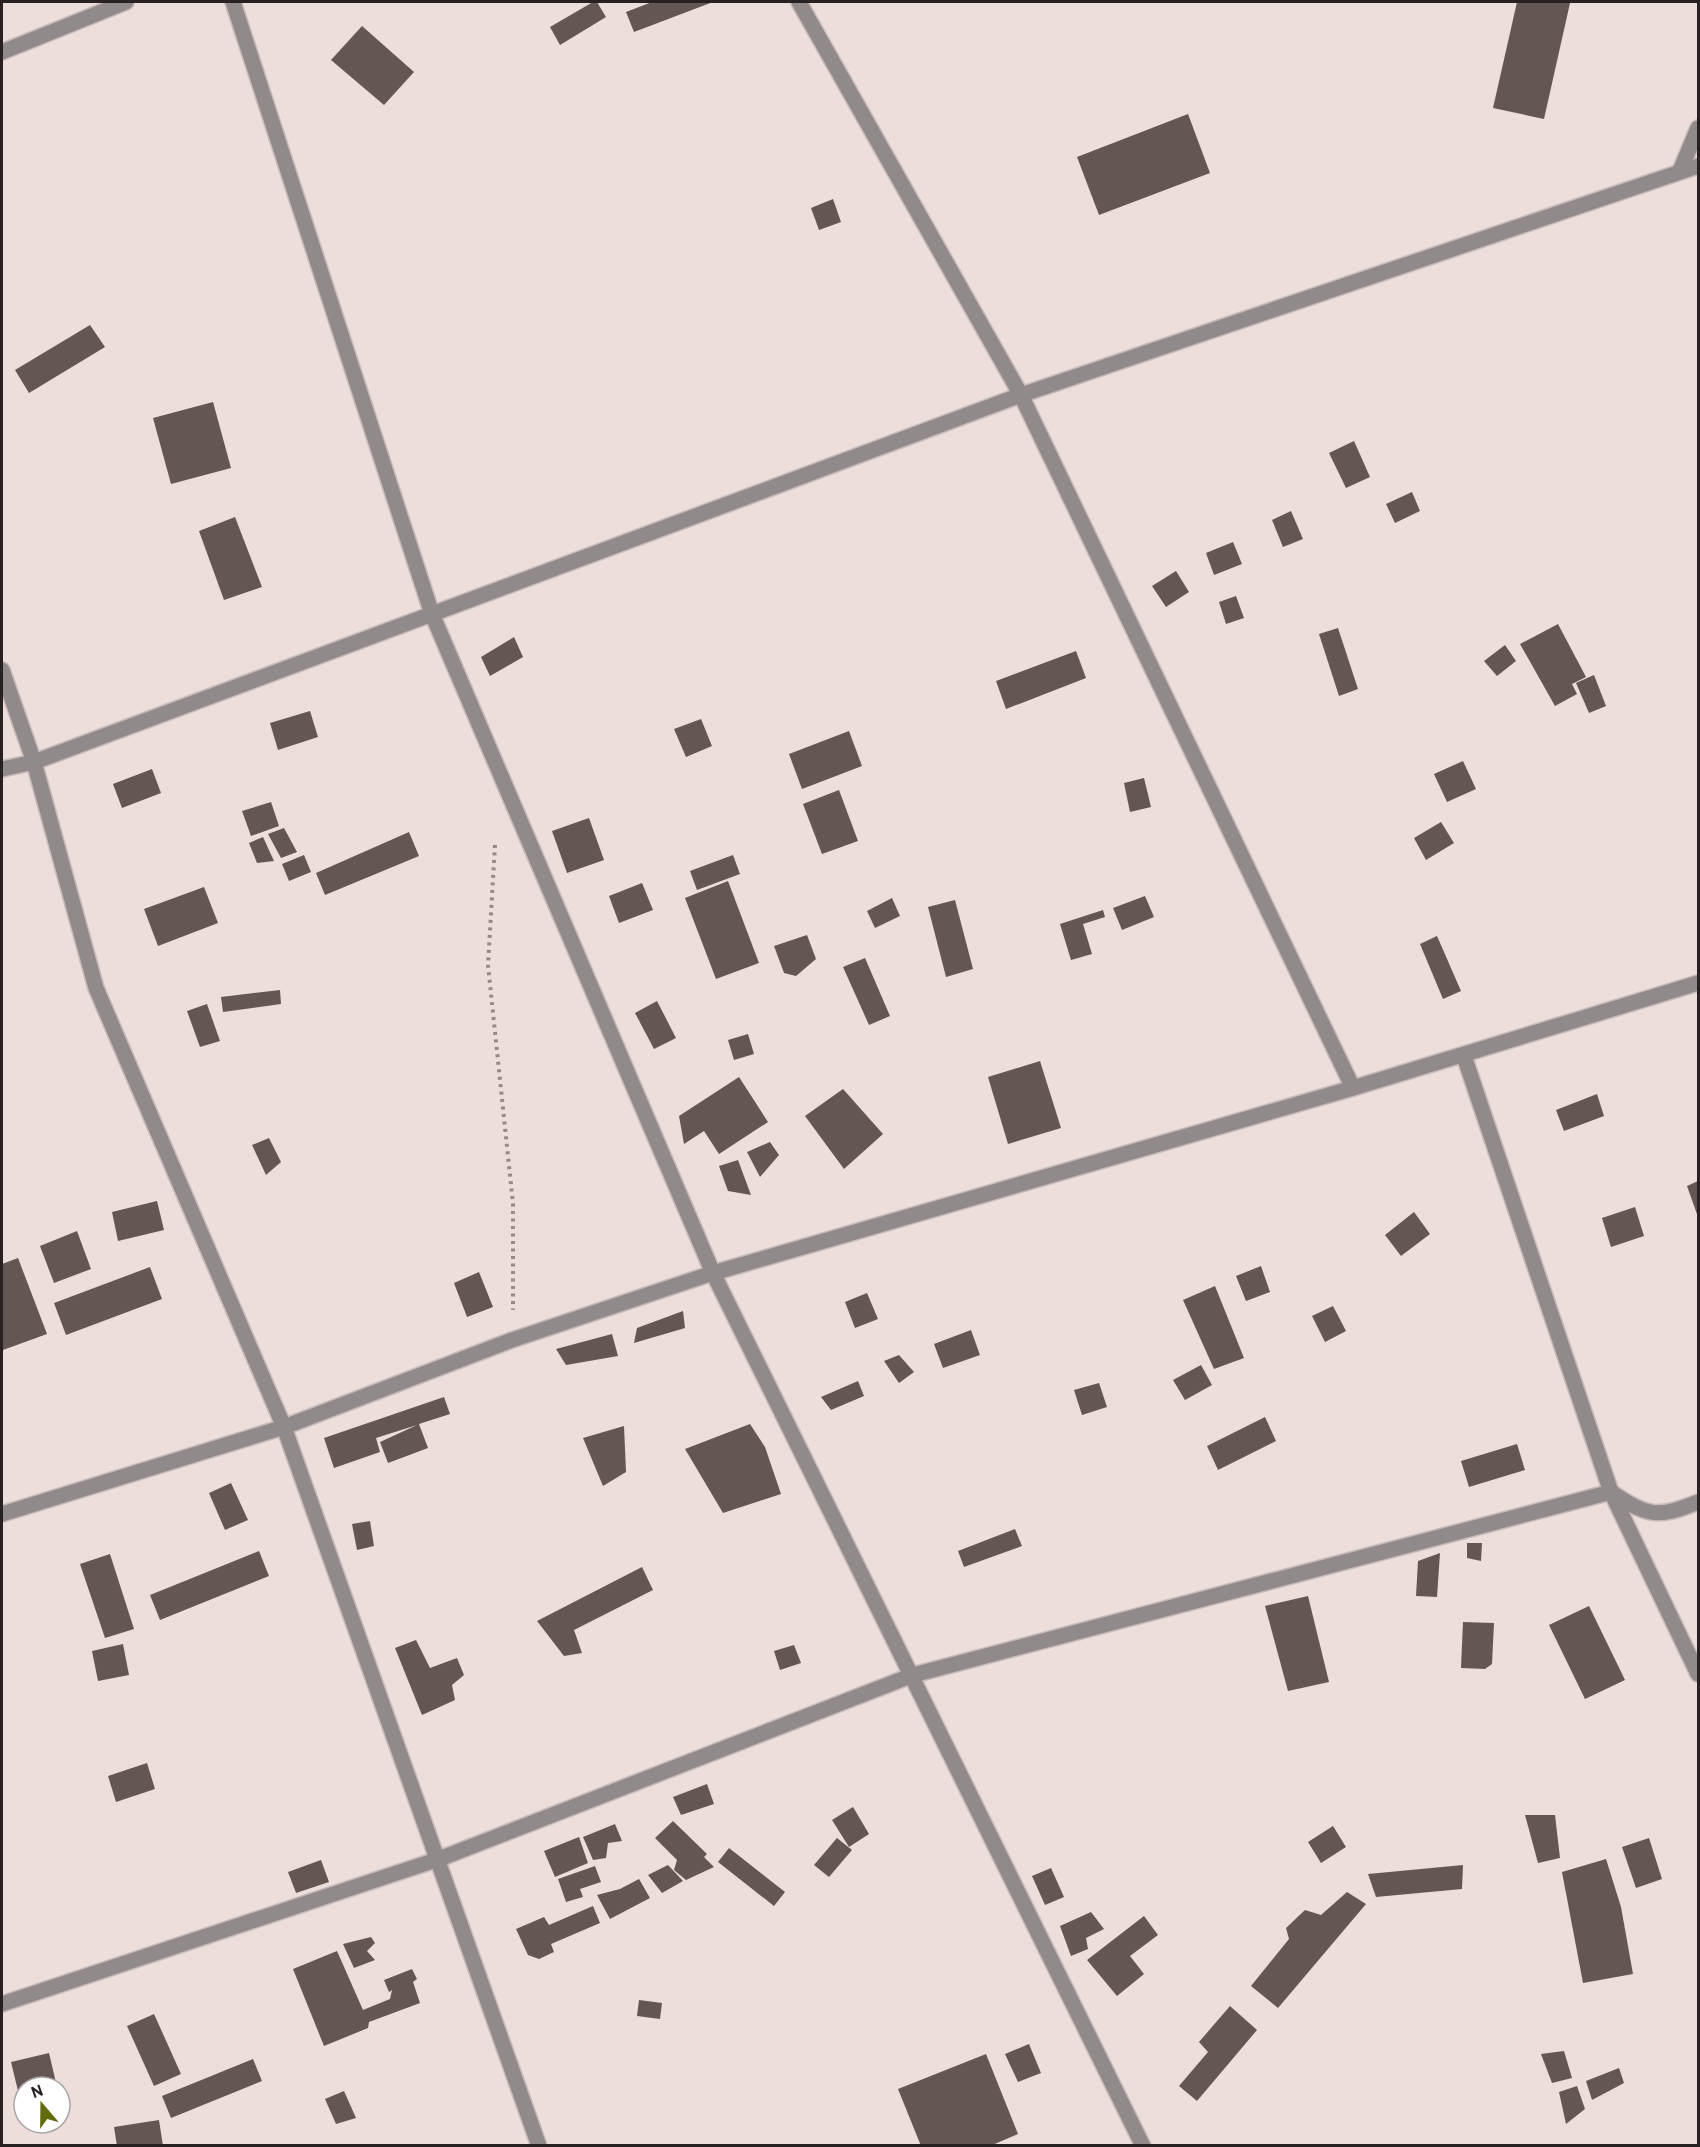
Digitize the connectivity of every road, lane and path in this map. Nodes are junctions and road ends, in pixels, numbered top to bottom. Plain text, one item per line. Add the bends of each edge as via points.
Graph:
1 (233, 2) edge
2 (799, 2) edge
3 (117, 3) edge
4 (2, 52) edge
5 (1698, 128) edge
6 (1698, 166) edge
7 (1680, 171) junction
8 (1021, 395) junction
9 (432, 614) junction
10 (2, 670) edge
11 (34, 762) junction
12 (2, 770) edge
13 (495, 841) dead end
14 (1698, 983) edge
15 (1464, 1056) junction
16 (1353, 1088) junction
17 (713, 1273) junction
18 (512, 1340) junction
19 (284, 1427) junction
20 (1611, 1492) junction
21 (1698, 1502) edge
22 (2, 1514) edge
23 (1698, 1674) edge
24 (913, 1675) junction
25 (439, 1859) junction
26 (2, 2004) edge
27 (539, 2145) edge
28 (1143, 2145) edge

1 - 9 street
2 - 8 street
3 - 4 street
5 - 7 street
6 - 7 street
7 - 8 street
8 - 9 street
8 - 16 street
9 - 11 street
9 - 17 street
10 - 11 street
11 - 12 street
11 - 19 street via 96,988
13 - 18 path via 488,965 513,1204
14 - 15 street
15 - 16 street
15 - 20 street
16 - 17 street
17 - 18 street
17 - 24 street
18 - 19 street
19 - 22 street
19 - 25 street
20 - 21 street via 1639,1510 1670,1514
20 - 23 street
20 - 24 street
24 - 25 street
24 - 28 street
25 - 26 street
25 - 27 street

